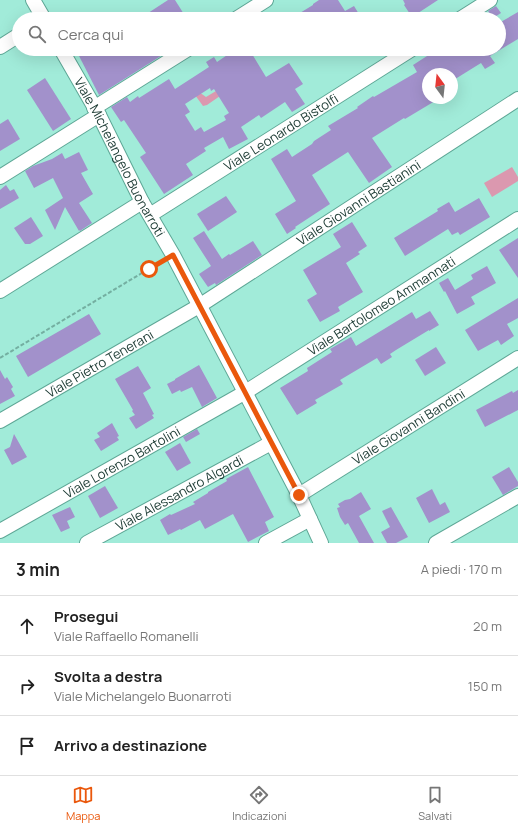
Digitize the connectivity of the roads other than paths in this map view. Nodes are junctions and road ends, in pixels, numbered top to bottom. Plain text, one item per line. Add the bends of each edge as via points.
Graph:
1 (33, 0) edge
2 (266, 0) edge
3 (490, 0) edge
4 (40, 12) edge
5 (247, 12) edge
6 (471, 12) edge
7 (12, 39) edge
8 (0, 47) edge
9 (65, 56) edge
10 (178, 56) edge
11 (401, 56) edge
12 (518, 99) edge
13 (97, 112) junction
14 (0, 177) edge
15 (142, 202) junction
16 (150, 215) junction
17 (518, 219) edge
18 (0, 291) edge
19 (199, 306) junction
20 (518, 358) edge
21 (244, 393) junction
22 (0, 422) edge
23 (271, 442) junction
24 (299, 495) junction
25 (518, 496) edge
26 (310, 520) junction
27 (0, 531) edge
28 (87, 543) edge
29 (266, 543) edge
30 (321, 543) edge
31 (436, 543) edge

1 - 4 street
2 - 5 street
3 - 6 street
7 - 8 street
9 - 13 street, Viale Michelangelo Buonarroti
10 - 13 street
11 - 16 street, Viale Leonardo Bistolfi
12 - 19 street, Viale Giovanni Bastianini
13 - 14 street
13 - 15 street, Viale Michelangelo Buonarroti
15 - 16 street, Viale Michelangelo Buonarroti
15 - 18 street
16 - 19 street, Viale Michelangelo Buonarroti
17 - 21 street, Viale Bartolomeo Ammannati
19 - 21 street, Viale Michelangelo Buonarroti
19 - 22 street, Viale Pietro Tenerani
20 - 24 street, Viale Giovanni Bandini
21 - 23 street, Viale Michelangelo Buonarroti
21 - 27 street, Viale Lorenzo Bartolini
23 - 24 street, Viale Michelangelo Buonarroti
23 - 28 street, Viale Alessandro Algardi
24 - 26 street, Viale Michelangelo Buonarroti
25 - 31 street
26 - 29 street
26 - 30 street, Viale Michelangelo Buonarroti

